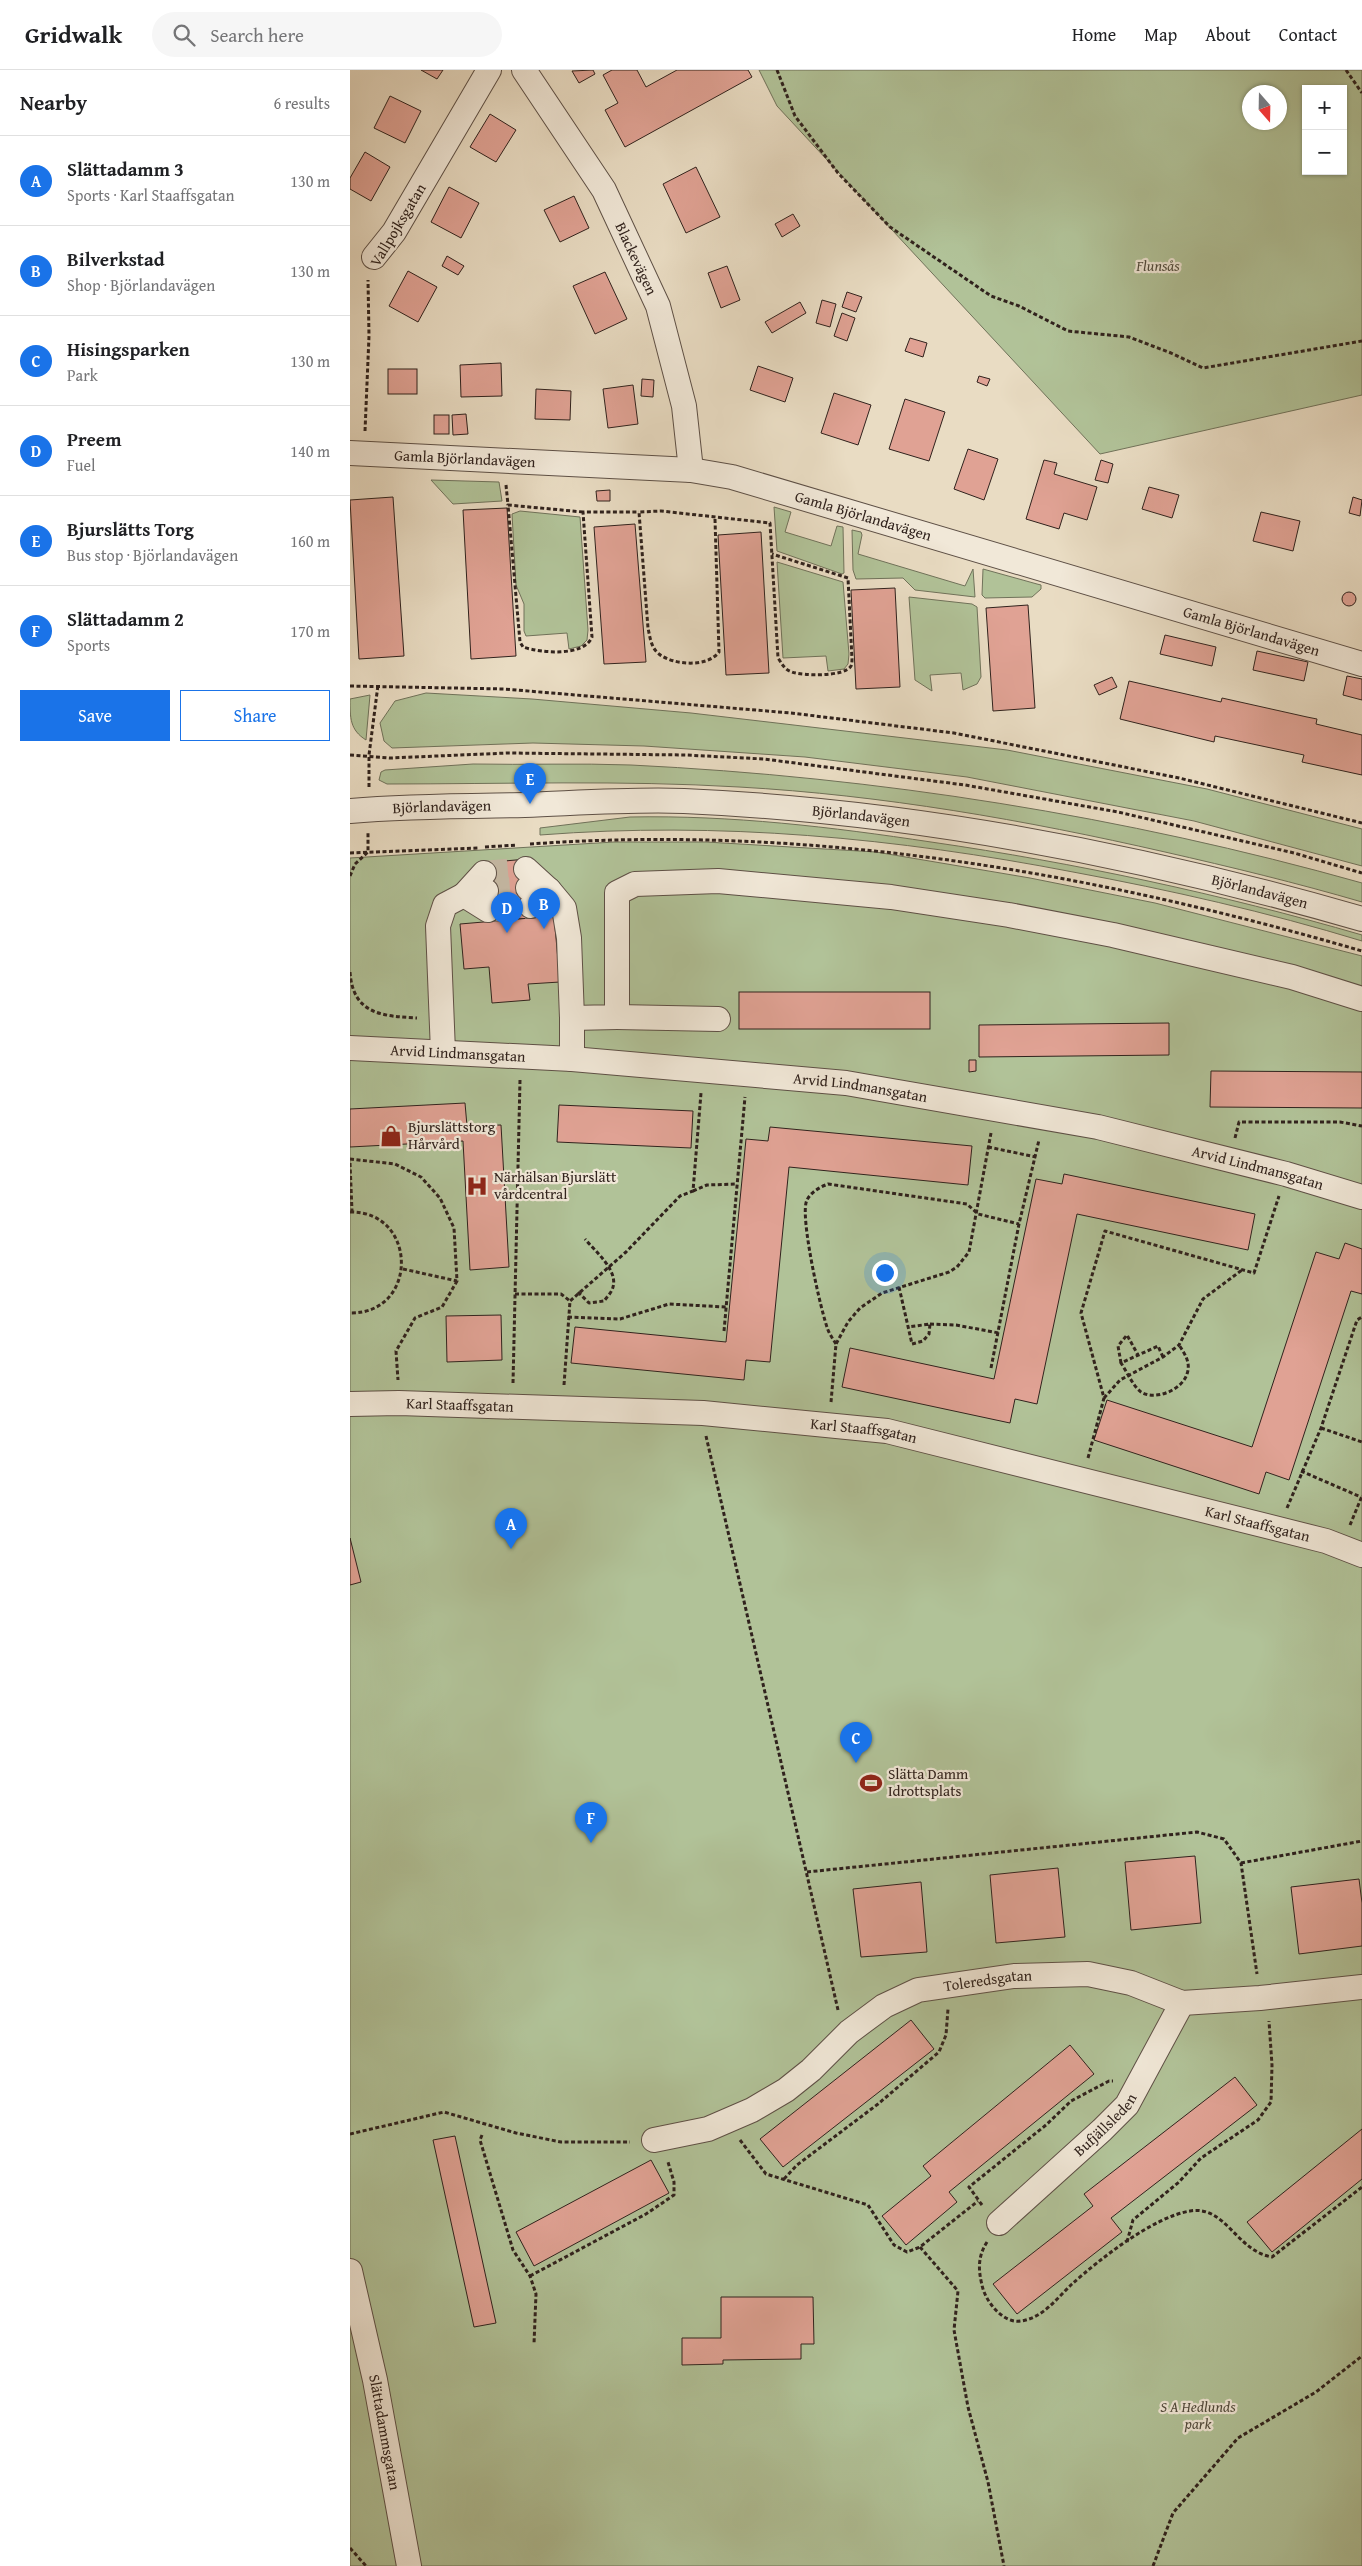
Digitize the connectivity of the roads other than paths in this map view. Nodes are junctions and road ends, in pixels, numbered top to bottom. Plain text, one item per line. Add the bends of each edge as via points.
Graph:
1 (489, 70) edge
2 (524, 70) edge
3 (374, 257) road end
4 (350, 453) edge
5 (691, 470) junction
6 (1362, 664) edge
7 (350, 810) edge
8 (533, 888) tunnel mouth
9 (480, 892) tunnel mouth
10 (1362, 919) edge
11 (1362, 999) edge
12 (572, 1018) junction
13 (617, 1018) junction
14 (718, 1019) dead end
15 (350, 1048) edge
16 (443, 1052) junction
17 (572, 1059) junction
18 (1362, 1196) edge
19 (350, 1404) edge
20 (1362, 1555) edge
21 (1362, 1987) edge
22 (1182, 2003) junction
23 (660, 2148) road end
24 (998, 2223) road end
25 (350, 2271) edge
26 (409, 2566) edge

1 - 3 street, Vallpojksgatan via 394,232
2 - 5 street, Blackevägen via 604,190 658,306 684,406
4 - 5 street, Gamla Björlandavägen
5 - 6 street, Gamla Björlandavägen via 732,477
7 - 10 street, Björlandavägen via 682,801 825,811 1100,856 1186,874
8 - 12 street via 564,908 569,938
9 - 16 street via 445,905 438,926
11 - 13 street via 1292,977 1206,956 1009,915 890,897 718,881 635,884 617,893
12 - 13 street
12 - 17 street
13 - 14 street
15 - 16 street, Arvid Lindmansgatan
16 - 17 street, Arvid Lindmansgatan
17 - 18 street, Arvid Lindmansgatan via 856,1085 1098,1127
19 - 20 street, Karl Staaffsgatan via 703,1413 887,1431 1326,1541
21 - 22 street, Toleredsgatan
22 - 23 street, Toleredsgatan via 1131,1983 1088,1974 1014,1976 918,1990 884,2006 849,2032 786,2090 729,2122
22 - 24 street, Bufjällsleden via 1127,2105
25 - 26 street, Slättadammsgatan via 375,2380

